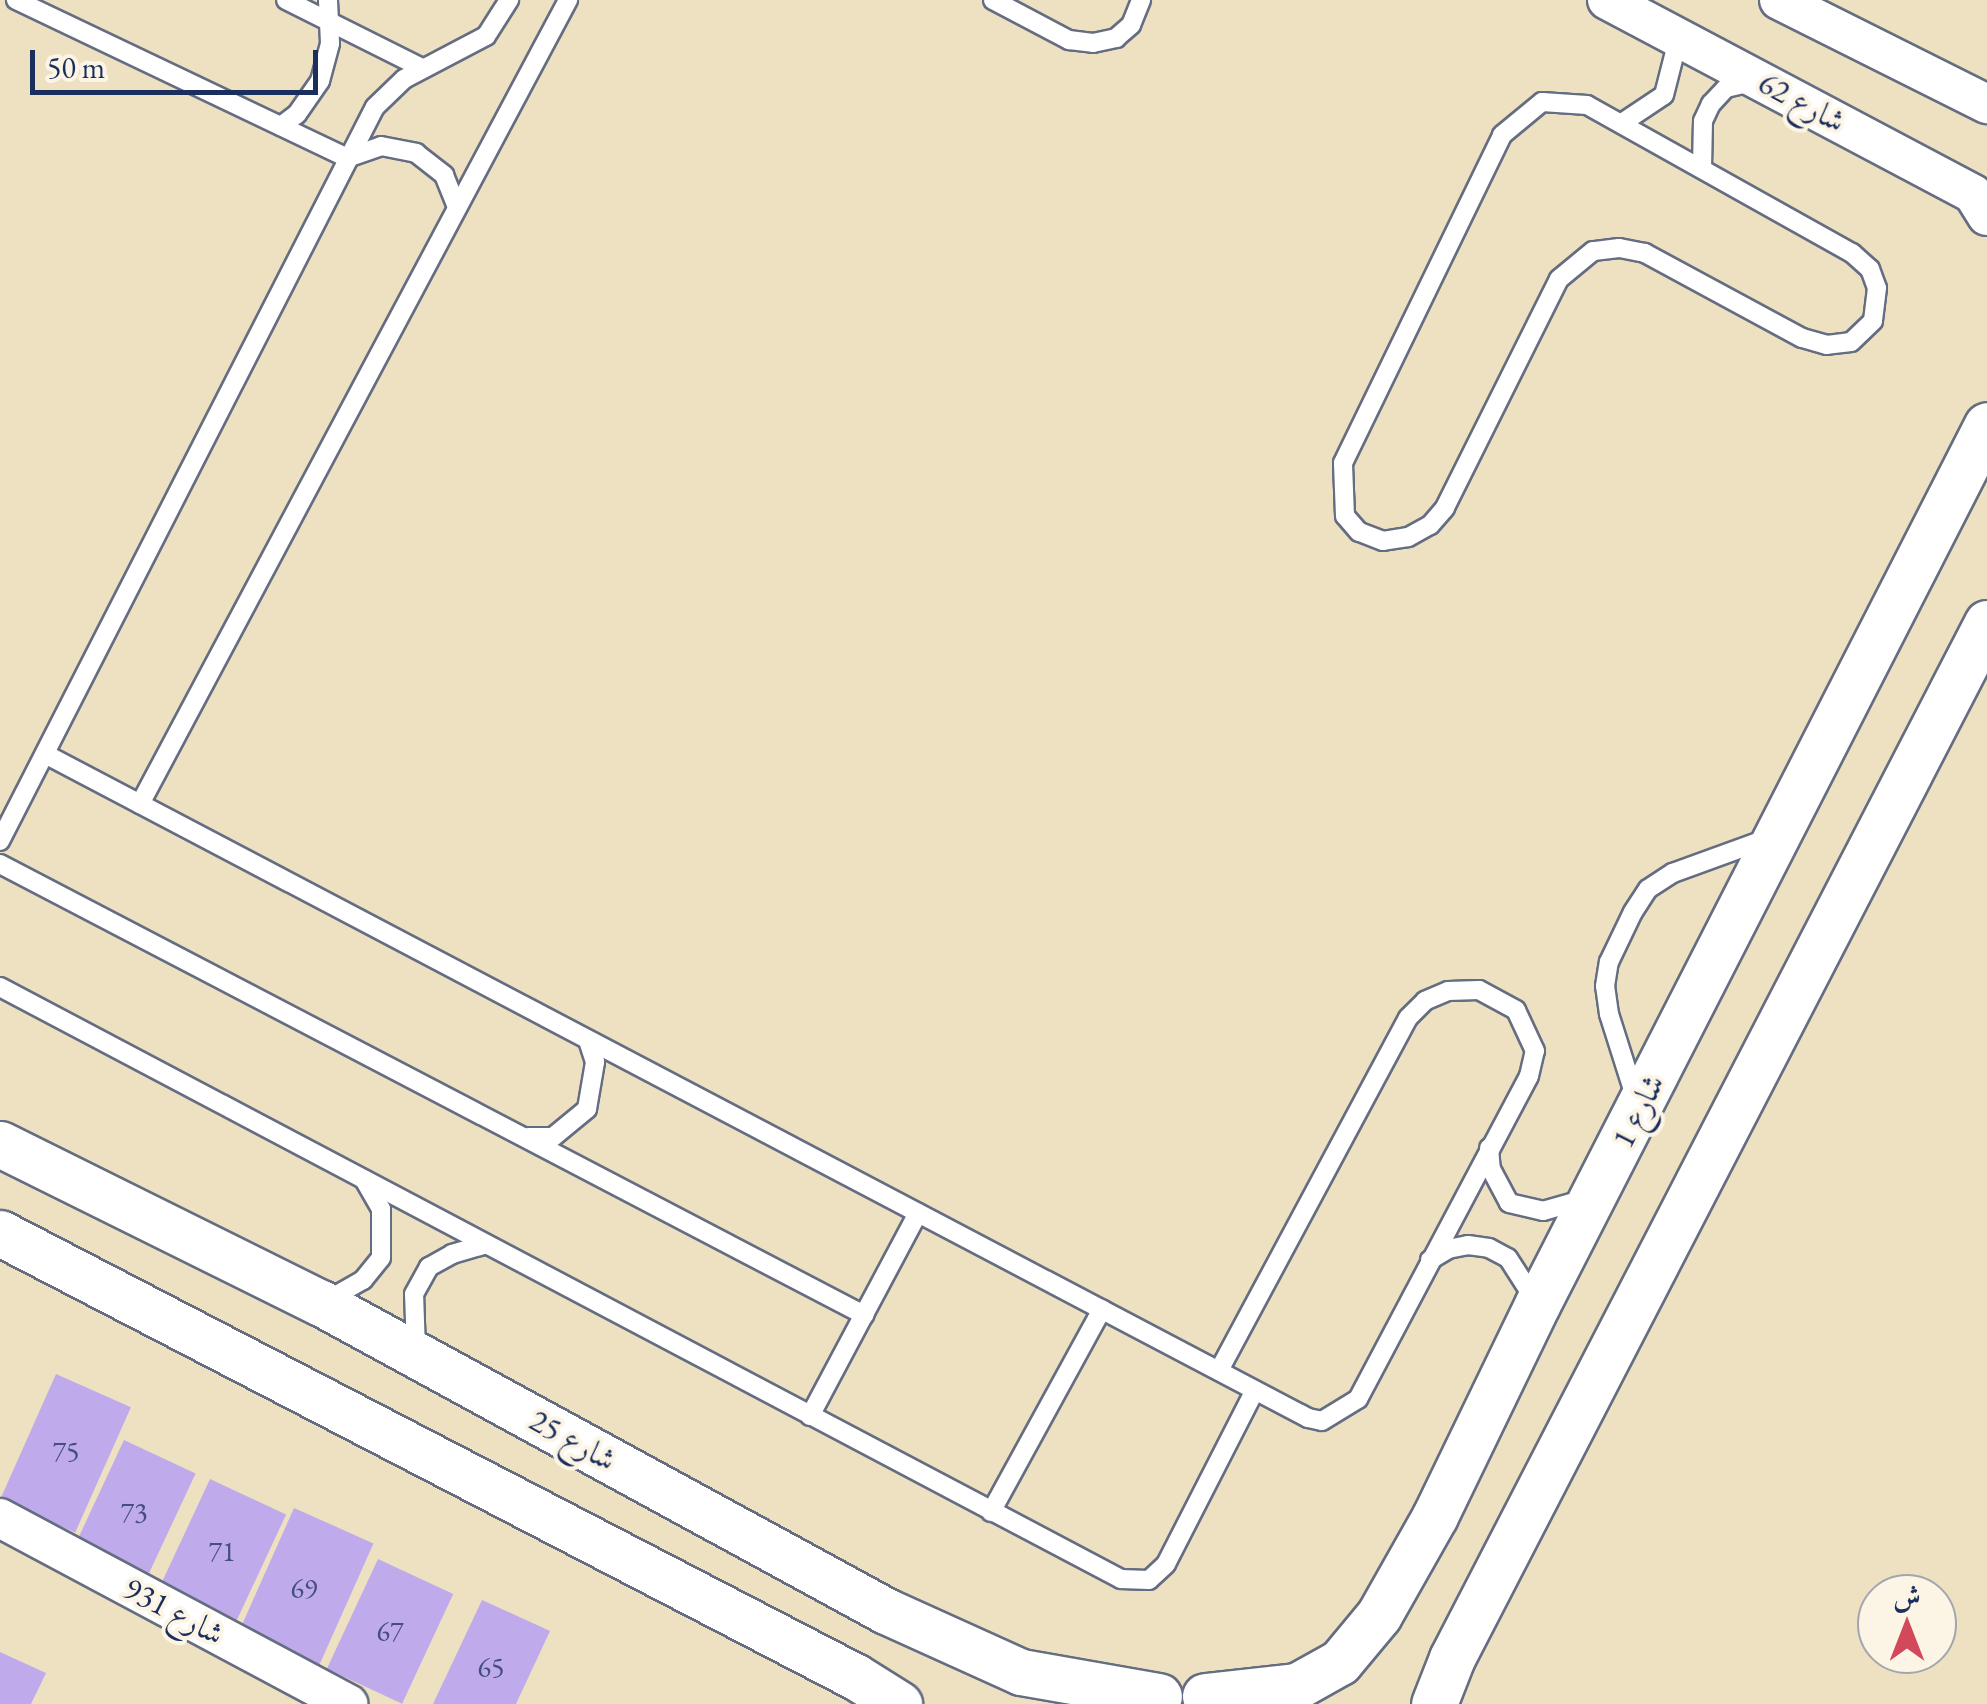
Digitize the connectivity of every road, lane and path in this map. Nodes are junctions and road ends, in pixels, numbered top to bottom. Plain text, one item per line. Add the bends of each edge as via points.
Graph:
1 (16, 0) edge
2 (286, 0) edge
3 (328, 0) edge
4 (510, 0) edge
5 (568, 0) edge
6 (993, 0) edge
7 (1142, 0) edge
8 (1607, 0) edge
9 (1779, 0) edge
10 (330, 22) junction
11 (1665, 30) junction
12 (422, 68) junction
13 (1761, 80) junction
14 (1987, 104) edge
15 (1622, 123) junction
16 (281, 126) junction
17 (347, 158) junction
18 (1702, 168) junction
19 (457, 208) junction
20 (1987, 216) edge
21 (1987, 425) edge
22 (1987, 622) edge
23 (45, 754) junction
24 (140, 804) junction
25 (1779, 834) junction
26 (0, 841) edge
27 (0, 864) edge
28 (0, 987) edge
29 (588, 1040) junction
30 (1640, 1109) junction
31 (522, 1137) junction
32 (0, 1144) edge
33 (1489, 1146) junction
34 (364, 1180) junction
35 (1595, 1196) junction
36 (918, 1213) junction
37 (0, 1233) edge
38 (486, 1244) junction
39 (1430, 1260) junction
40 (321, 1303) junction
41 (1538, 1305) junction
42 (1102, 1309) junction
43 (864, 1315) junction
44 (416, 1355) junction
45 (1219, 1370) junction
46 (1255, 1390) junction
47 (810, 1416) junction
48 (991, 1512) junction
49 (0, 1518) edge
50 (1144, 1700) edge
51 (1218, 1700) edge
52 (348, 1704) edge
53 (900, 1704) edge
54 (1434, 1704) edge

1 - 16 lane
2 - 10 lane
3 - 10 lane
4 - 12 lane via 486,36
5 - 19 lane
6 - 7 lane via 1069,40 1093,43 1116,38 1131,25
8 - 11 street, شارع 62
9 - 14 street
10 - 12 lane
10 - 16 lane via 320,81
11 - 13 street, شارع 62
11 - 15 lane via 1676,48 1664,95
12 - 17 lane via 375,107
13 - 18 lane via 1726,88 1711,104 1703,121
13 - 20 street, شارع 62 via 1972,194
15 - 18 lane
15 - 18 lane via 1587,105 1542,102 1502,135 1343,463 1345,516 1359,532 1382,540 1408,537 1446,508 1559,279 1593,251 1645,253 1802,338 1827,345 1851,342 1863,332 1878,305 1870,268
16 - 17 lane
17 - 19 lane via 381,146 416,153 444,175
17 - 23 lane
19 - 24 lane
21 - 25 street, شارع 1
22 - 54 street
23 - 24 lane
23 - 26 lane
24 - 29 lane
25 - 30 street, شارع 1
25 - 30 lane via 1672,872 1648,888 1633,912 1608,962 1605,986
27 - 31 lane
28 - 34 lane
29 - 31 lane via 595,1062 587,1109 553,1137
29 - 36 lane
30 - 35 street, شارع 1
31 - 43 lane
32 - 40 street, شارع 25
33 - 35 lane via 1509,1203 1543,1211
33 - 39 lane
33 - 45 lane via 1529,1076 1529,1030 1516,1010 1479,990 1448,991 1408,1018
34 - 38 lane
34 - 40 lane via 381,1208 381,1258 363,1280
35 - 41 street, شارع 1
36 - 42 lane
36 - 43 lane
37 - 53 street
38 - 44 lane via 429,1267 414,1294
38 - 47 lane
39 - 41 lane via 1448,1249 1489,1248 1508,1258
39 - 46 lane via 1347,1410 1322,1421
40 - 44 street, شارع 25
41 - 51 street, شارع 1 via 1379,1615 1340,1662 1297,1686
42 - 45 lane
42 - 48 lane
43 - 47 lane
44 - 50 street, شارع 25 via 886,1611 1022,1672
45 - 46 lane
46 - 48 lane via 1175,1548 1149,1580 1121,1579
47 - 48 lane
49 - 52 street, شارع 931
50 - 51 street, شارع 25

